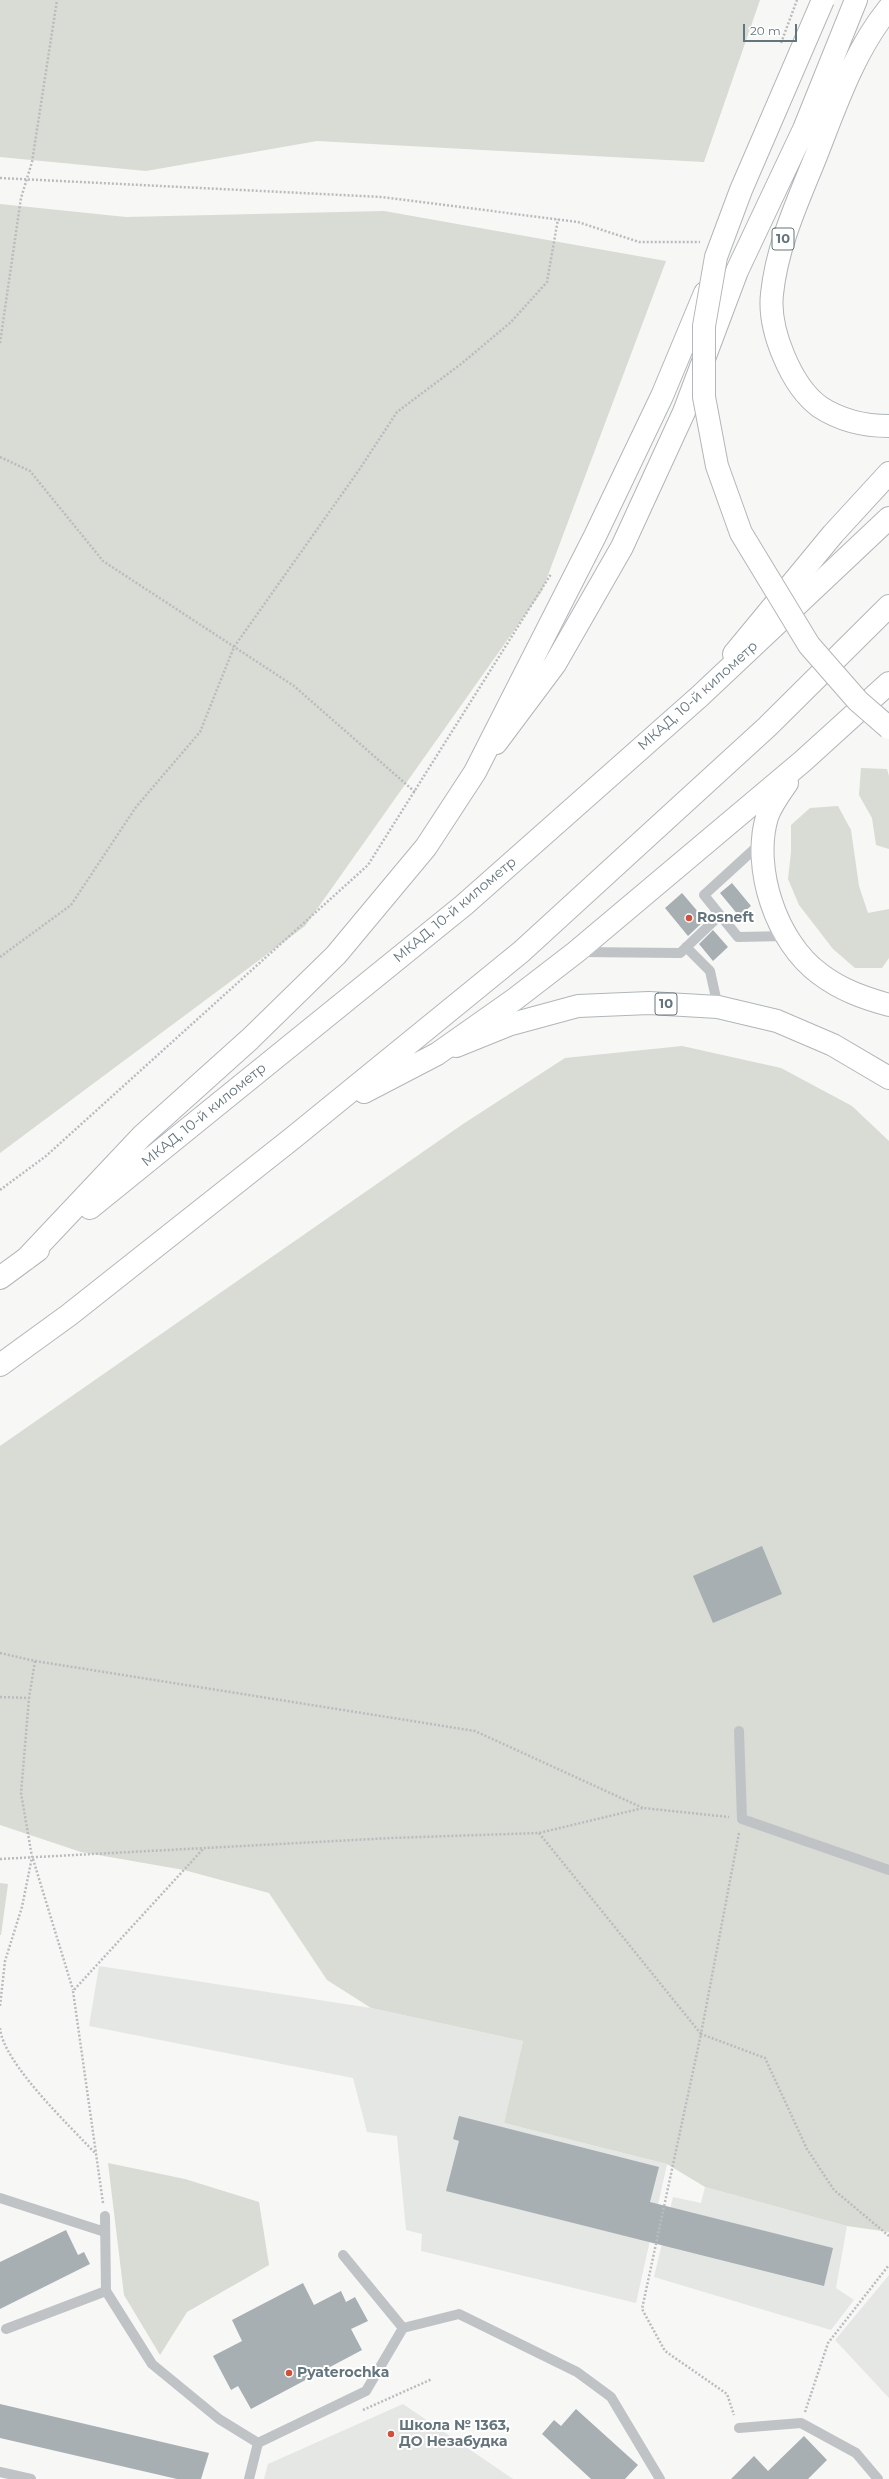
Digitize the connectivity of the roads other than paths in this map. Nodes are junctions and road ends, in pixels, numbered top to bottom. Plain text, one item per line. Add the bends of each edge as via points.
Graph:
1 (824, 0) edge
2 (856, 0) edge
3 (889, 8) edge
4 (889, 426) edge
5 (889, 473) edge
6 (889, 518) edge
7 (889, 606) edge
8 (889, 683) edge
9 (700, 696) junction
10 (889, 728) edge
11 (803, 761) junction
12 (475, 772) junction
13 (764, 840) junction
14 (720, 915) junction
15 (788, 936) junction
16 (686, 947) junction
17 (576, 952) junction
18 (889, 1005) edge
19 (718, 1007) junction
20 (437, 1054) junction
21 (889, 1078) edge
22 (294, 1137) junction
23 (26, 1259) junction
24 (0, 1278) edge
25 (0, 1365) edge
26 (739, 1731) dead end
27 (889, 1870) edge
28 (0, 2198) edge
29 (105, 2216) road end
30 (105, 2232) junction
31 (343, 2255) dead end
32 (106, 2292) junction
33 (403, 2328) junction
34 (6, 2329) dead end
35 (738, 2428) road end
36 (258, 2443) junction
37 (0, 2472) edge
38 (31, 2479) edge
39 (249, 2479) edge
40 (660, 2479) edge
41 (878, 2479) edge

1 - 10 main road, bridge via 740,190 716,257 704,326 704,397 717,466 741,533 809,645 858,701
1 - 12 main road via 662,396 596,536
2 - 12 main road via 804,129 737,271 684,412 622,547 555,664
3 - 4 main road, 10 via 861,50 842,90 781,245 771,295 776,337 801,388 820,406 845,419 872,426
5 - 9 main road via 833,534
6 - 9 main road, МКАД, 10-й километр
7 - 22 main road via 767,727 521,952
8 - 11 main road
9 - 23 main road, МКАД, 10-й километр via 464,905
11 - 13 main road via 779,795 768,817
11 - 17 main road
12 - 23 main road via 426,847 336,954 250,1039 142,1136
13 - 14 lane via 704,895
13 - 15 main road via 762,866 772,907
14 - 15 lane via 738,937
14 - 16 lane
15 - 18 main road via 819,974 853,994
16 - 17 lane via 680,953
16 - 19 lane via 710,971
17 - 20 main road via 515,1000
19 - 20 main road, 10 via 649,1003 578,1006 508,1025
19 - 21 main road, 10 via 777,1021 833,1045
20 - 22 main road, 10 via 366,1091
22 - 25 main road via 69,1315
23 - 24 main road, МКАД, 10-й километр
26 - 27 lane via 742,1819
28 - 30 lane
29 - 30 lane
30 - 32 lane
31 - 33 lane
32 - 34 lane
32 - 36 lane via 152,2364 218,2419
33 - 36 lane via 366,2391
33 - 40 lane via 459,2314 577,2372 611,2397
35 - 41 lane via 801,2423 856,2453
36 - 39 lane
37 - 38 lane

